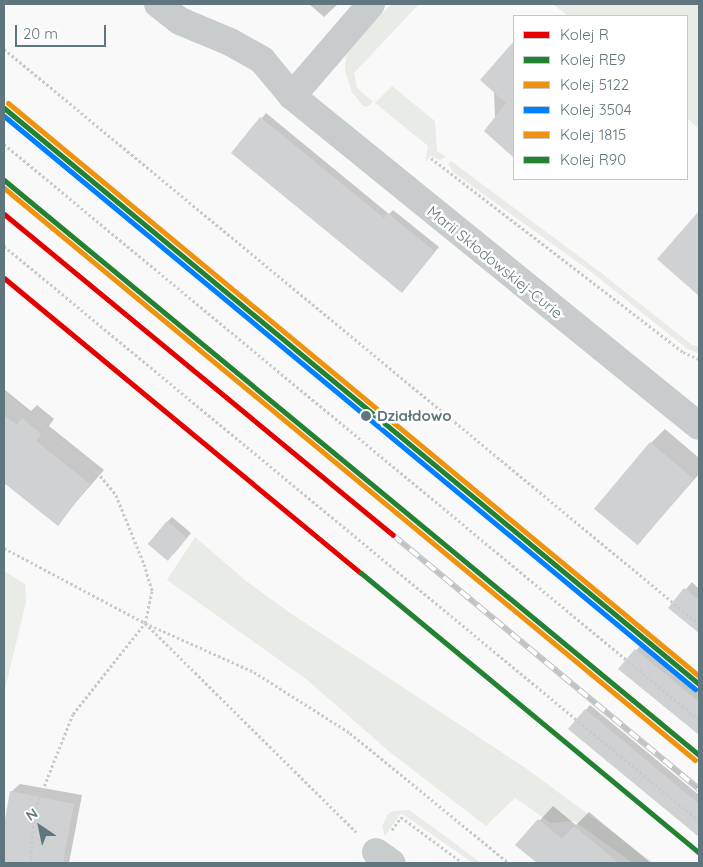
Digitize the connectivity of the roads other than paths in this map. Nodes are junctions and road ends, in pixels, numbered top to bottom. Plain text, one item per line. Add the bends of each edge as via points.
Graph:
1 (158, 4) edge
2 (371, 4) edge
3 (292, 96) junction
4 (696, 421) edge

1 - 3 street, Marii Skłodowskiej-Curie via 180,21 230,42 262,60
2 - 3 street
3 - 4 street, Marii Skłodowskiej-Curie

